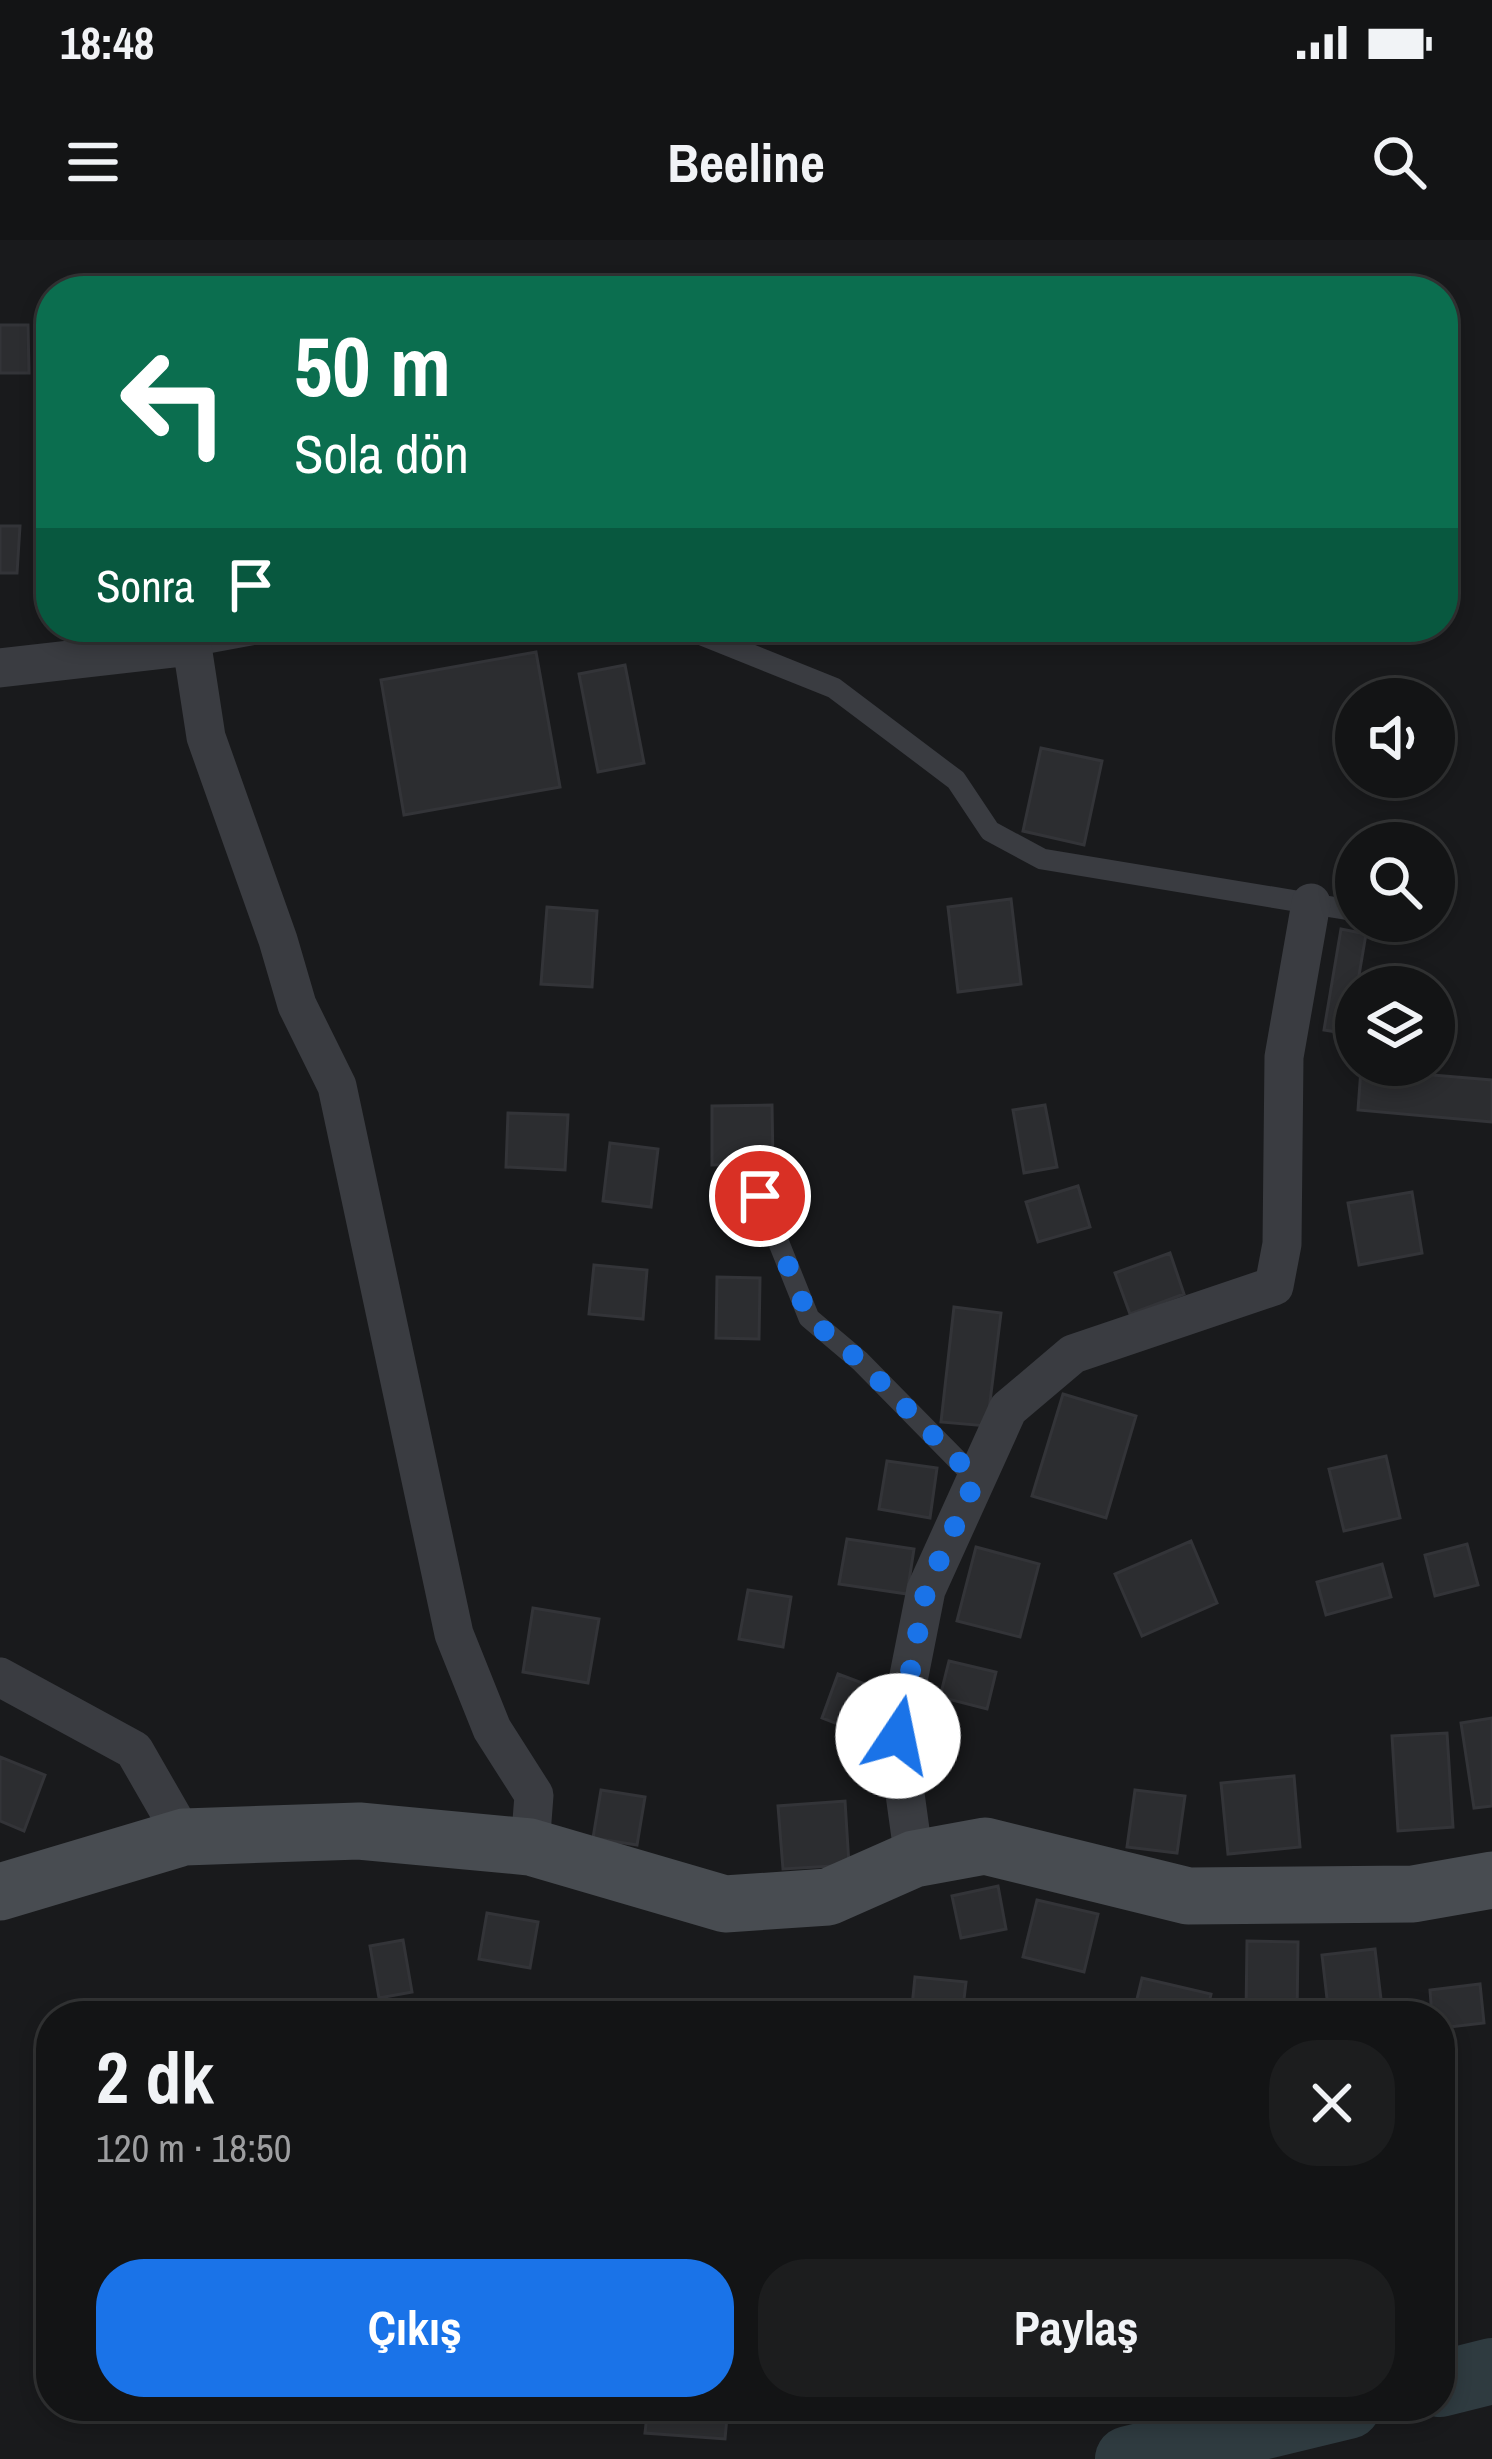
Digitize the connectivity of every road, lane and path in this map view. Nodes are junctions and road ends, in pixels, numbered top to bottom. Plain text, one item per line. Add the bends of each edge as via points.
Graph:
1 (213, 642) edge
2 (719, 642) edge
3 (192, 646) junction
4 (0, 668) edge
5 (1311, 903) junction
6 (1335, 907) edge
7 (760, 1196) dead end
8 (976, 1479) junction
9 (0, 1677) edge
10 (184, 1838) junction
11 (530, 1847) junction
12 (914, 1859) junction
13 (1492, 1880) edge
14 (0, 1892) edge

1 - 3 lane
2 - 5 lane via 834,688 956,781 990,831 1042,859
3 - 4 street
3 - 11 street via 206,737 296,1005 337,1086 454,1634 491,1729 533,1795
5 - 6 lane
5 - 8 street via 1284,1057 1282,1244 1274,1286 1073,1354 1008,1409
7 - 8 lane via 809,1318
8 - 12 street via 926,1590 898,1736
9 - 10 street via 134,1750
10 - 11 main road via 359,1831
10 - 14 main road
11 - 12 main road via 725,1904 828,1897
12 - 13 main road via 985,1846 1188,1896 1413,1894

